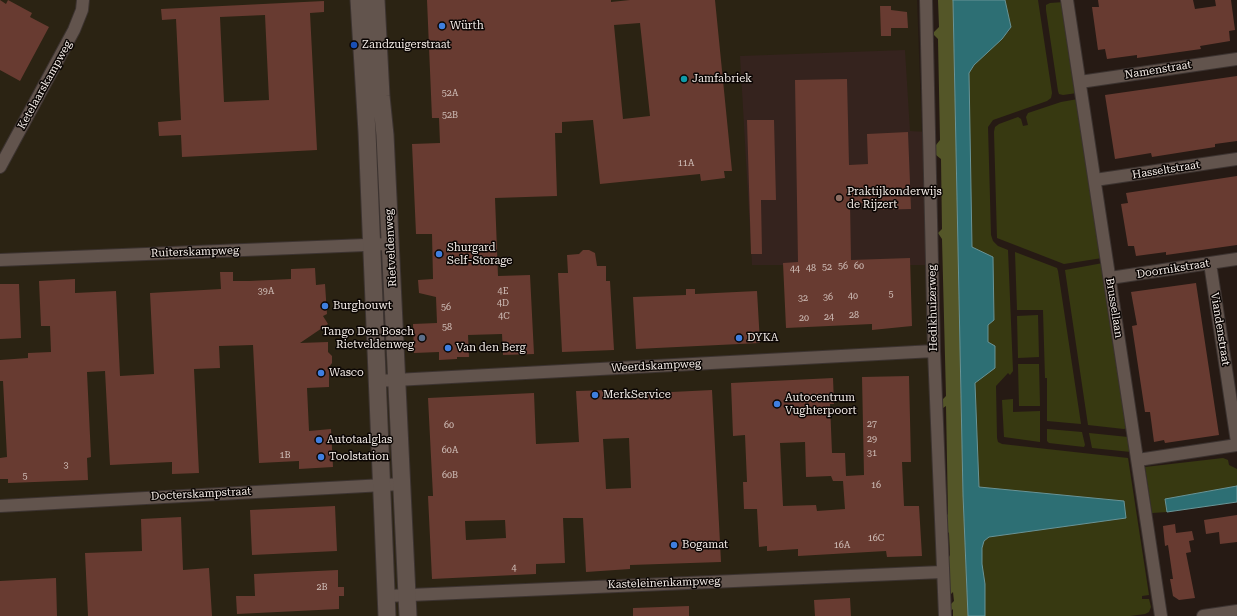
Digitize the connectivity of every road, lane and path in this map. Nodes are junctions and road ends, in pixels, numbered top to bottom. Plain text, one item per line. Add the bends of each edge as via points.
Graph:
1 (83, 0) edge
2 (359, 0) edge
3 (376, 0) edge
4 (926, 0) edge
5 (1067, 0) edge
6 (1237, 58) edge
7 (1080, 82) junction
8 (1237, 159) edge
9 (0, 167) edge
10 (1095, 180) junction
11 (390, 244) junction
12 (371, 246) junction
13 (1237, 259) edge
14 (0, 260) edge
15 (1210, 263) junction
16 (1110, 278) junction
17 (934, 351) junction
18 (1237, 360) edge
19 (1225, 362) junction
20 (397, 380) junction
21 (377, 381) junction
22 (1237, 442) edge
23 (1237, 445) edge
24 (1138, 460) junction
25 (382, 484) junction
26 (402, 484) junction
27 (0, 506) edge
28 (942, 572) junction
29 (407, 594) junction
30 (386, 596) junction
31 (1237, 611) edge
32 (388, 616) edge
33 (408, 616) edge
34 (945, 616) edge
35 (1161, 616) edge
36 (1203, 616) edge

1 - 9 street, Ketelaarskampweg via 74,30
2 - 12 main road, Rietveldenweg
3 - 11 main road, Rietveldenweg
4 - 17 street, Hedikhuizerweg
5 - 7 street, Brussellaan
6 - 7 street, Namenstraat
7 - 10 street, Brussellaan
8 - 10 street, Hasseltstraat
10 - 16 street, Brussellaan
11 - 12 street, Ruiterskampweg
11 - 20 main road, Rietveldenweg
12 - 14 street, Ruiterskampweg
12 - 21 main road, Rietveldenweg
13 - 15 street, Doornikstraat
15 - 16 street, Doornikstraat
15 - 19 street, Viandenstraat
16 - 24 street, Brussellaan
17 - 20 street, Weerdskampweg
17 - 28 street, Hedikhuizerweg
18 - 19 street
19 - 22 street, Viandenstraat
20 - 21 street, Weerdskampweg
20 - 26 main road, Rietveldenweg
21 - 25 main road, Rietveldenweg
23 - 24 street
24 - 35 street, Brussellaan
25 - 26 street, Docterskampstraat
25 - 27 street, Docterskampstraat
25 - 30 main road, Rietveldenweg
26 - 29 main road, Rietveldenweg
28 - 29 street, Kasteleinenkampweg
28 - 34 street, Hedikhuizerweg
29 - 30 street, Kasteleinenkampweg
29 - 33 main road, Rietveldenweg
30 - 32 main road, Rietveldenweg
31 - 36 street

